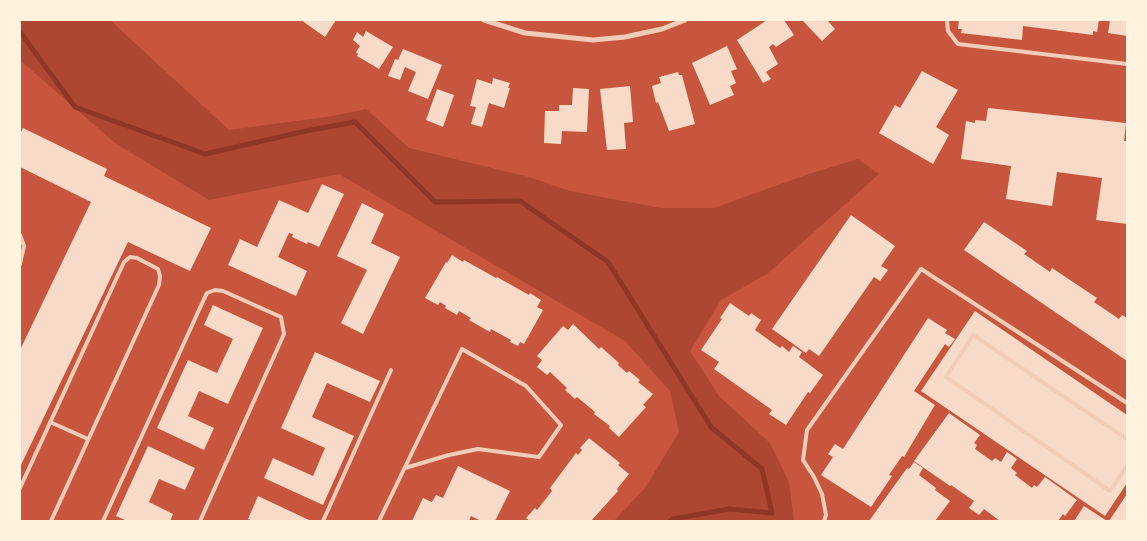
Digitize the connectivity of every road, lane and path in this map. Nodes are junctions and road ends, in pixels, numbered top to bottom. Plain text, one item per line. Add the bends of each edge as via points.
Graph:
1 (484, 20) edge
2 (685, 20) edge
3 (947, 20) edge
4 (1127, 64) edge
5 (20, 235) edge
6 (20, 264) edge
7 (392, 370) dead end
8 (1127, 402) edge
9 (50, 422) junction
10 (88, 439) junction
11 (1127, 439) edge
12 (1127, 466) edge
13 (405, 468) junction
14 (20, 488) edge
15 (50, 521) edge
16 (102, 521) edge
17 (200, 521) edge
18 (323, 521) edge
19 (379, 521) edge
20 (824, 521) edge

1 - 2 street via 526,33 592,40 625,37
3 - 4 lane via 948,31 958,44
5 - 6 lane via 24,246
7 - 18 lane
8 - 20 lane via 921,269 807,430 802,460 822,494
9 - 10 lane
9 - 10 lane via 124,262 130,257 137,258 158,269 159,285
9 - 14 lane
10 - 15 lane
11 - 12 lane via 974,336 946,377 1110,490
13 - 13 lane via 462,349 526,386 561,425 539,457 478,449
13 - 19 lane
16 - 17 lane via 204,299 207,293 215,290 281,317 284,334

